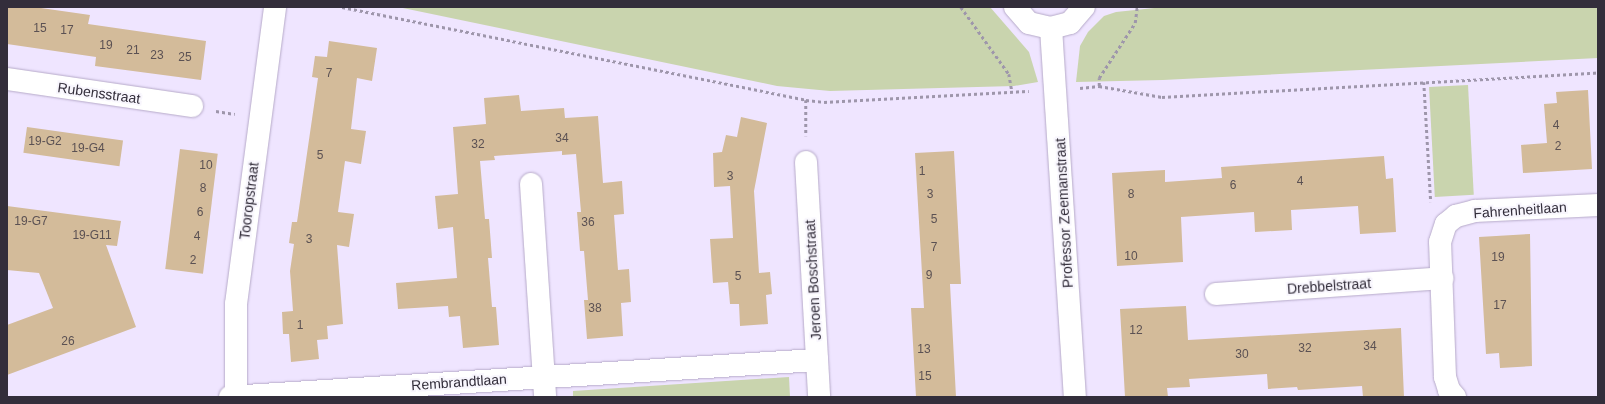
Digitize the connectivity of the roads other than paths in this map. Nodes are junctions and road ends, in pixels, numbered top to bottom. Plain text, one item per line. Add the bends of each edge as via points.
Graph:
1 (276, 7) edge
2 (1015, 7) edge
3 (1084, 7) edge
4 (1051, 28) junction
5 (7, 79) edge
6 (192, 106) dead end
7 (806, 162) dead end
8 (531, 184) dead end
9 (1598, 205) edge
10 (1442, 278) junction
11 (1216, 294) dead end
12 (817, 360) junction
13 (544, 386) edge
14 (234, 397) edge
15 (819, 397) edge
16 (1076, 397) edge
17 (1455, 397) edge

1 - 14 street, Tooropstraat via 236,304
2 - 4 street via 1029,23
3 - 4 street via 1070,23
4 - 16 street, Professor Zeemanstraat
5 - 6 street, Rubensstraat
7 - 12 street, Jeroen Boschstraat
8 - 13 street
9 - 10 street, Fahrenheitlaan via 1475,211 1456,216 1446,224 1440,242
10 - 11 street, Drebbelstraat
10 - 17 street via 1446,377 1449,390
12 - 13 street, Rembrandtlaan
12 - 15 street, Jeroen Boschstraat
13 - 14 street, Rembrandtlaan

